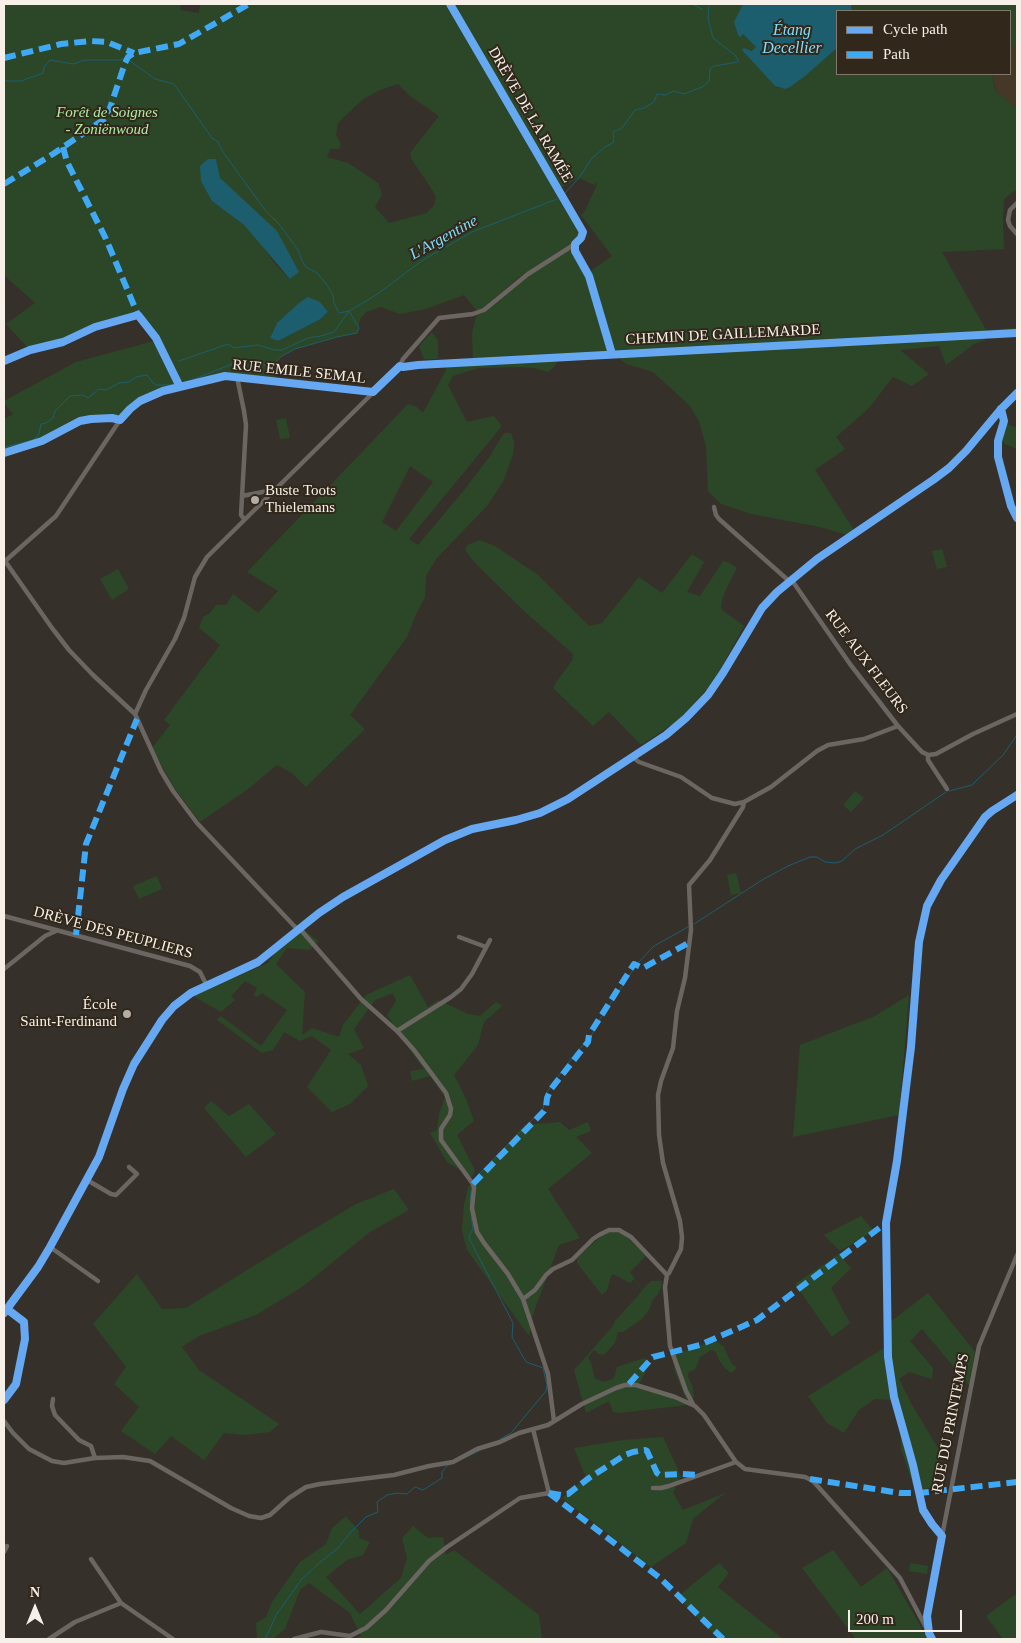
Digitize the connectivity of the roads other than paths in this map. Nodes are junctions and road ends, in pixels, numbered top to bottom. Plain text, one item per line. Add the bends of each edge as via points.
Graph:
1 (450, 4) edge
2 (1017, 203) edge
3 (1017, 234) edge
4 (577, 242) junction
5 (1017, 333) edge
6 (612, 354) junction
7 (4, 361) edge
8 (400, 366) junction
9 (236, 377) junction
10 (180, 387) junction
11 (373, 392) junction
12 (1017, 393) edge
13 (1001, 409) junction
14 (120, 420) junction
15 (4, 453) edge
16 (273, 490) junction
17 (242, 496) junction
18 (714, 507) dead end
19 (1017, 518) edge
20 (244, 519) junction
21 (4, 561) edge
22 (790, 580) junction
23 (135, 714) junction
24 (1017, 714) edge
25 (898, 726) junction
26 (928, 755) junction
27 (632, 757) junction
28 (946, 789) dead end
29 (1017, 795) edge
30 (744, 802) junction
31 (952, 865) dead end
32 (4, 916) edge
33 (57, 930) junction
34 (299, 930) junction
35 (459, 937) dead end
36 (490, 940) dead end
37 (486, 947) junction
38 (4, 969) edge
39 (207, 986) junction
40 (397, 1031) junction
41 (140, 1041) dead end
42 (147, 1044) junction
43 (129, 1167) dead end
44 (87, 1180) junction
45 (50, 1247) junction
46 (1017, 1255) edge
47 (666, 1275) junction
48 (98, 1281) dead end
49 (523, 1299) junction
50 (4, 1313) edge
51 (54, 1399) dead end
52 (695, 1406) junction
53 (4, 1421) edge
54 (554, 1421) junction
55 (534, 1429) junction
56 (95, 1458) junction
57 (736, 1462) junction
58 (653, 1488) dead end
59 (7, 1546) dead end
60 (4, 1552) edge
61 (91, 1559) dead end
62 (121, 1603) junction
63 (929, 1633) junction
64 (49, 1639) edge
65 (173, 1639) edge
66 (294, 1639) edge
67 (932, 1639) edge

1 - 4 street, DRÈVE DE LA RAMÉE via 581,228 583,232
2 - 3 street via 1010,210 1008,220
4 - 6 street, DRÈVE DE LA RAMÉE via 575,251 593,287
4 - 8 street via 528,274 484,310 439,318
5 - 6 street, CHEMIN DE GAILLEMARDE
6 - 8 street, CHEMIN DE GAILLEMARDE
7 - 10 street via 30,350 63,342 95,327 138,315 156,338
8 - 11 street
9 - 10 street, RUE EMILE SEMAL via 218,377
9 - 11 street, RUE EMILE SEMAL
9 - 17 street via 246,425
10 - 14 street, RUE EMILE SEMAL via 150,396
11 - 16 street
12 - 13 main road
13 - 19 street via 1004,421 998,440 998,457
13 - 22 main road via 948,468
14 - 15 street via 85,420 42,441
14 - 21 street, RUE EMILE SEMAL via 56,516
16 - 17 street
16 - 20 street
17 - 20 street via 241,515
18 - 22 street, RUE AUX FLEURS via 719,519
20 - 23 street via 200,566 182,623
21 - 23 street via 69,650
22 - 25 street, RUE AUX FLEURS
22 - 27 main road via 762,608 723,673 699,705 666,735
23 - 34 street via 154,758 197,823
24 - 26 street
25 - 26 street, RUE AUX FLEURS
25 - 30 street via 864,739 828,745 781,780
26 - 28 street, RUE AUX FLEURS
27 - 30 street via 681,777 717,800 735,804
27 - 34 main road via 568,799 540,812 472,829 447,839 343,897
29 - 31 street via 985,817
30 - 47 street via 710,860 689,885 691,930 685,978 673,1048 658,1095 663,1163 682,1236 681,1249
32 - 33 street, DRÈVE DES PEUPLIERS
33 - 38 street
33 - 39 street, DRÈVE DES PEUPLIERS via 190,966 200,972
34 - 39 main road via 258,962
34 - 40 street via 361,999
35 - 37 street
36 - 37 street
37 - 40 street via 461,989
39 - 42 main road via 174,1006
40 - 49 street via 419,1055 448,1098 451,1109 441,1129 441,1140 474,1188 472,1208 477,1232
41 - 42 street
42 - 44 main road via 128,1076 105,1143
43 - 44 street via 137,1174 116,1195
44 - 45 main road
45 - 48 street
45 - 50 main road
46 - 63 street, RUE DU PRINTEMPS via 979,1346 928,1608
47 - 49 street via 631,1237 619,1230 609,1230 593,1239 572,1260 553,1269
47 - 52 street via 670,1346 686,1391
49 - 54 street via 548,1374
51 - 56 street via 55,1415 79,1440 91,1446
52 - 54 street via 648,1388 625,1385
52 - 57 street
53 - 56 street via 29,1449 52,1461
54 - 55 street
55 - 56 street via 477,1449 448,1464 306,1488 261,1518 231,1508 150,1461 129,1457
55 - 66 street via 549,1494 520,1498 447,1546 429,1561 376,1620 358,1632 347,1636 321,1632
57 - 58 street via 669,1486
57 - 63 street via 745,1469 805,1477 813,1481 900,1578
59 - 60 street
61 - 62 street
62 - 64 street via 75,1622
62 - 65 street
63 - 67 street

